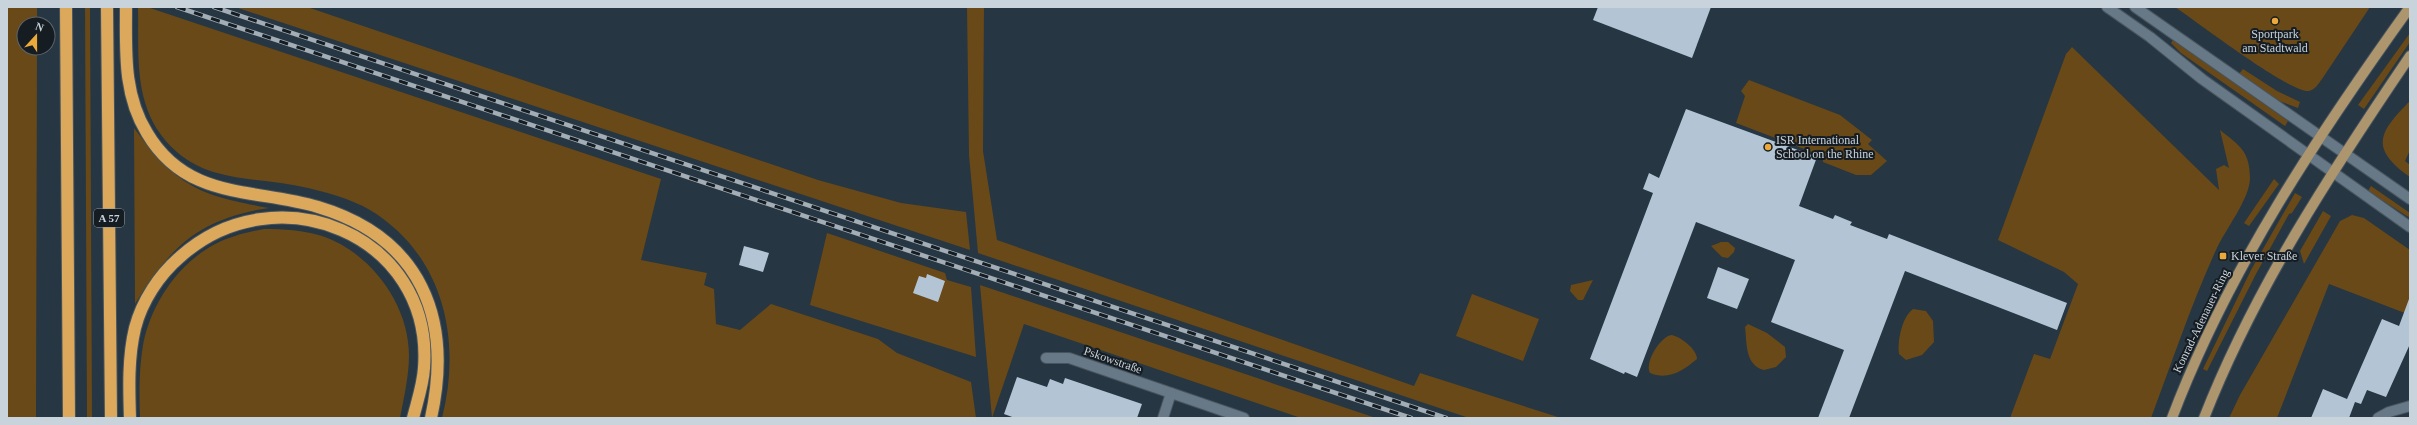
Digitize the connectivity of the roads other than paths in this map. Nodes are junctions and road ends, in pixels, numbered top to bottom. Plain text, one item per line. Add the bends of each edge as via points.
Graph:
1 (66, 7) edge
2 (126, 7) edge
3 (2107, 7) edge
4 (2135, 7) edge
5 (2410, 7) edge
6 (107, 13) edge
7 (2160, 24) junction
8 (2150, 37) junction
9 (2410, 56) edge
10 (2321, 137) junction
11 (2344, 153) junction
12 (2308, 156) junction
13 (2332, 173) junction
14 (2410, 199) edge
15 (2410, 228) edge
16 (1046, 358) dead end
17 (1171, 393) junction
18 (2410, 406) edge
19 (69, 418) edge
20 (111, 418) edge
21 (130, 418) edge
22 (413, 418) edge
23 (431, 418) edge
24 (1163, 418) edge
25 (1244, 418) edge
26 (2172, 418) edge
27 (2204, 418) edge
28 (2378, 418) edge

1 - 19 highway
2 - 23 highway via 126,63 131,100 147,134 168,159 192,177 223,189 317,206 346,217 375,233 399,254 418,280 432,310 438,339 437,392
3 - 8 street
4 - 7 street
5 - 10 main road, Konrad-Adenauer-Ring
6 - 20 highway, A 57
7 - 8 street
7 - 10 street
8 - 12 street via 2202,79
9 - 11 main road
10 - 11 street
10 - 12 main road, Konrad-Adenauer-Ring
11 - 13 main road
11 - 14 street
12 - 13 street
12 - 26 main road, Konrad-Adenauer-Ring via 2241,267 2184,386
13 - 15 street
13 - 27 main road via 2270,280
16 - 17 street, Pskowstraße via 1069,358
17 - 24 street
17 - 25 street, Pskowstraße
18 - 28 street
21 - 22 highway via 129,362 135,327 148,295 166,269 192,246 220,230 251,220 282,217 314,220 343,230 367,244 383,258 405,286 417,312 423,339 424,367

